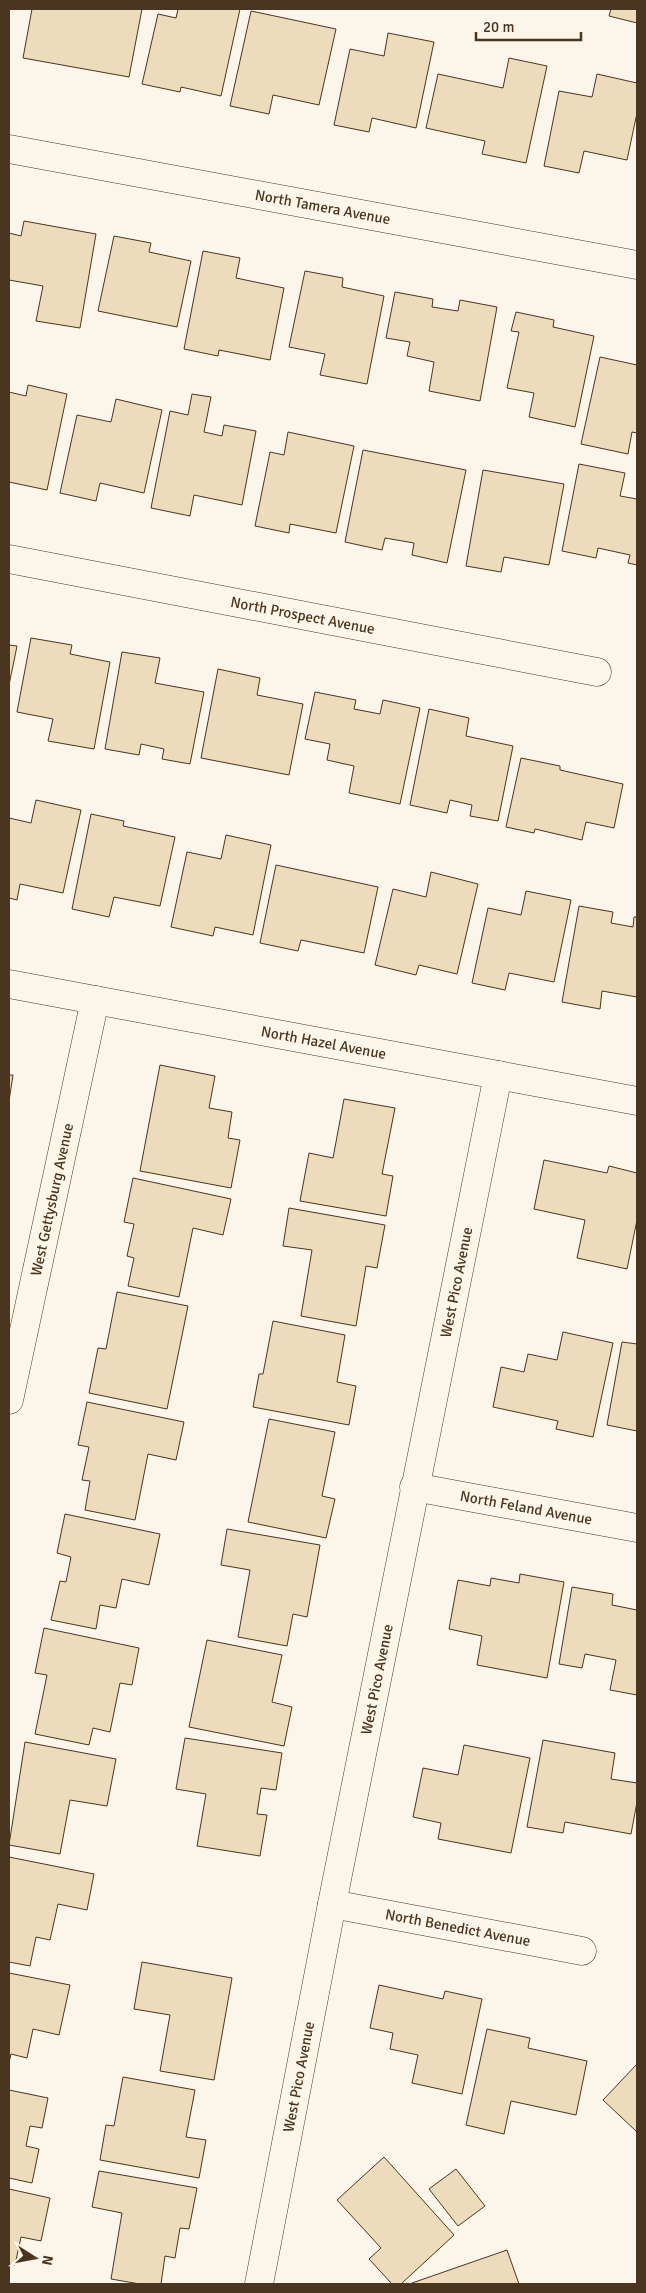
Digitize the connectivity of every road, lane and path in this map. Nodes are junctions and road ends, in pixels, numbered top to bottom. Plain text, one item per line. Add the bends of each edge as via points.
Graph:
1 (9, 149) edge
2 (637, 265) edge
3 (9, 559) edge
4 (597, 672) dead end
5 (9, 984) edge
6 (95, 1000) junction
7 (498, 1075) junction
8 (637, 1101) edge
9 (9, 1400) edge
10 (414, 1487) junction
11 (637, 1528) edge
12 (332, 1904) junction
13 (582, 1951) dead end
14 (259, 2284) edge

1 - 2 street, North Tamera Avenue
3 - 4 street, North Prospect Avenue
5 - 6 street, North Hazel Avenue
6 - 7 street, North Hazel Avenue
6 - 9 street, West Gettysburg Avenue
7 - 8 street, North Hazel Avenue
7 - 10 street, West Pico Avenue
10 - 11 street, North Feland Avenue
10 - 12 street, West Pico Avenue
12 - 13 street, North Benedict Avenue
12 - 14 street, West Pico Avenue

